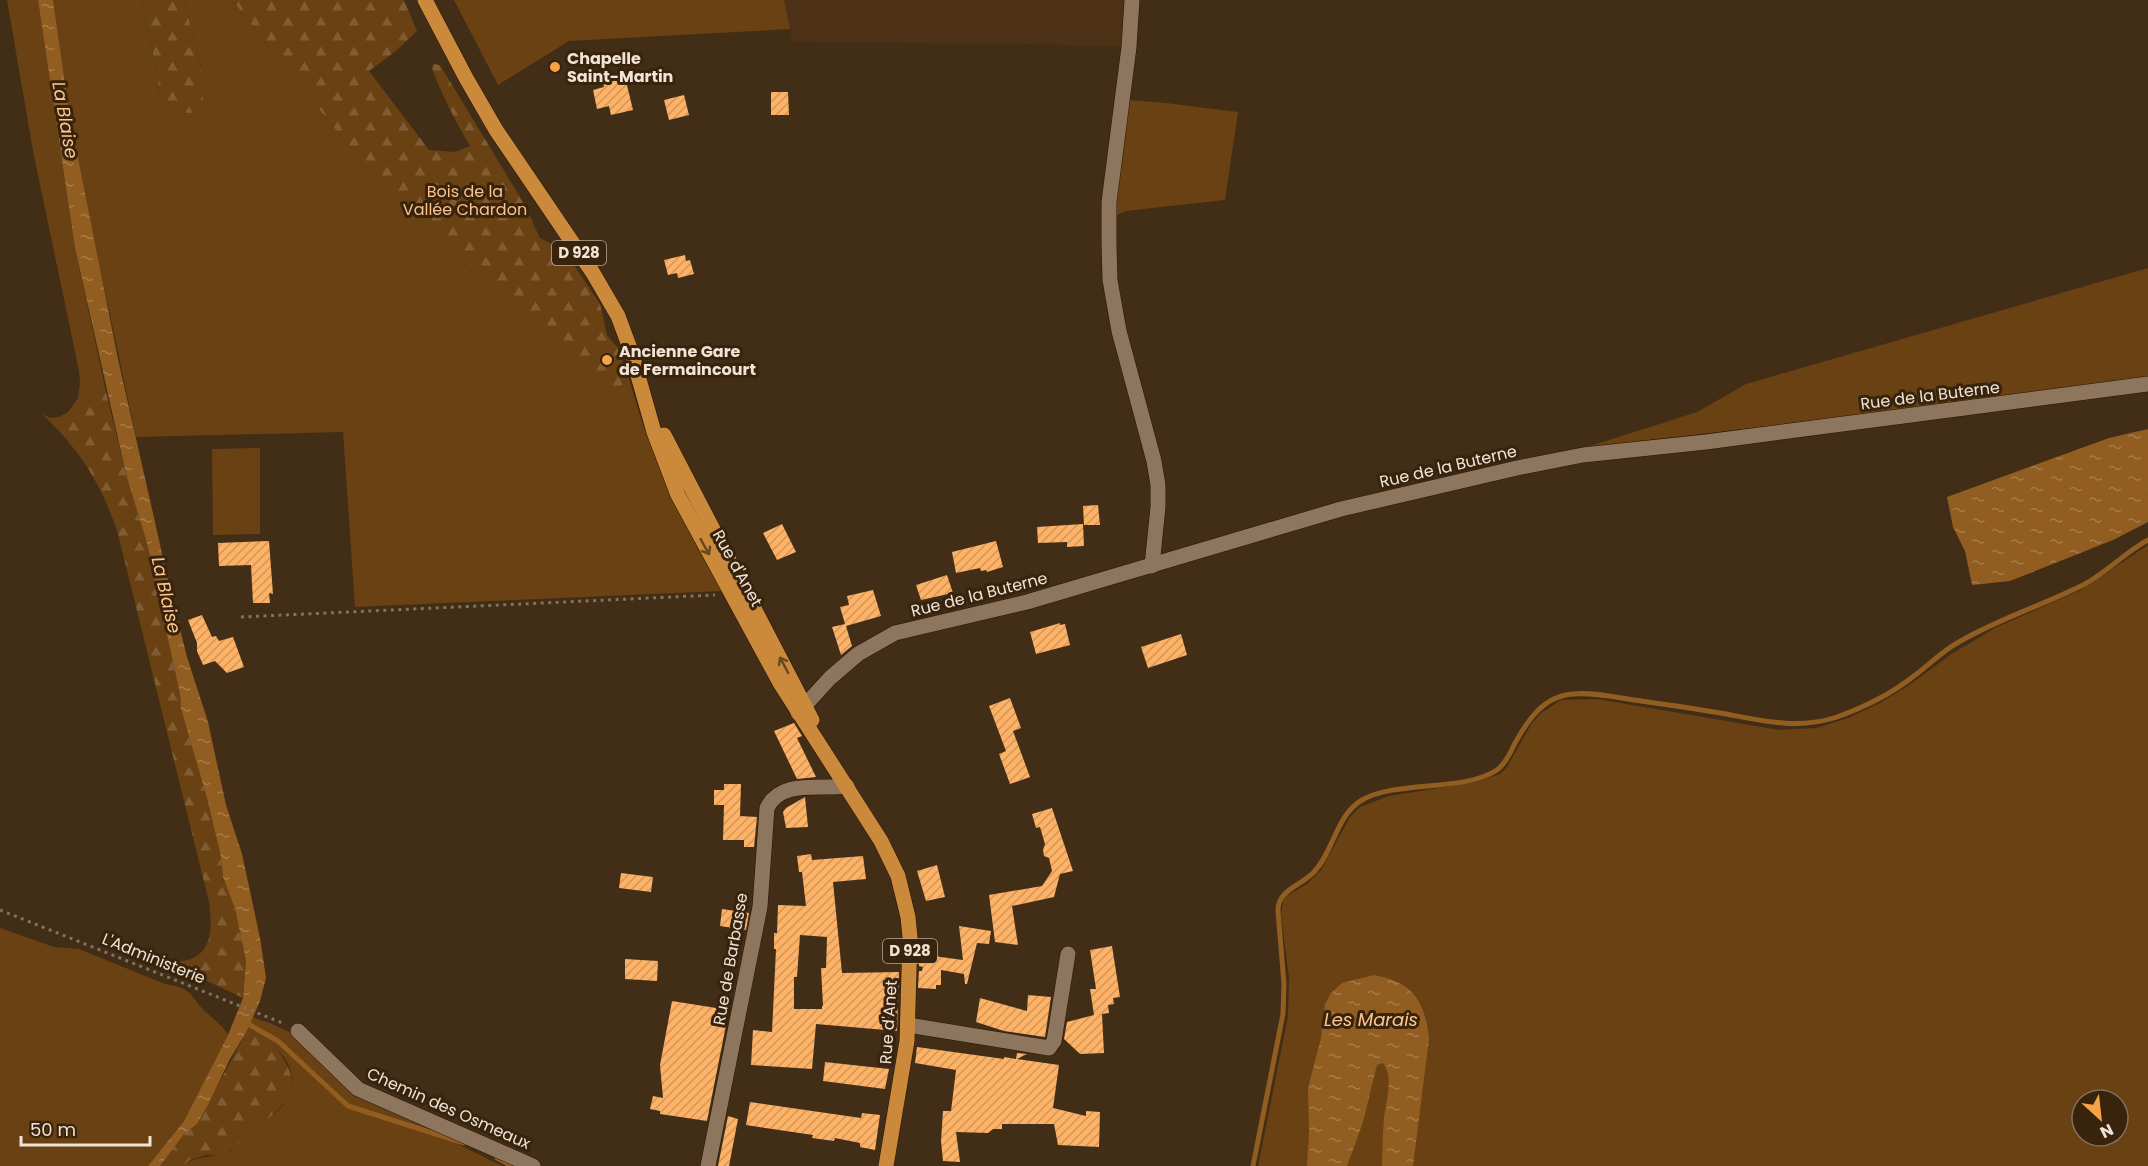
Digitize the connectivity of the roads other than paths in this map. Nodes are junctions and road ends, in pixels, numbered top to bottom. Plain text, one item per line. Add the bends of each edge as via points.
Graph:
1 (425, 0) edge
2 (1132, 0) edge
3 (2148, 384) edge
4 (641, 386) junction
5 (1152, 566) junction
6 (802, 709) junction
7 (847, 786) junction
8 (1068, 954) dead end
9 (908, 1025) junction
10 (298, 1031) road end
11 (534, 1166) edge
12 (708, 1166) edge
13 (886, 1166) edge

1 - 4 main road, Rue d'Anet / D 928 via 496,130 606,294 624,332
2 - 5 street via 1109,202 1110,280 1158,485
3 - 5 street, Rue de la Buterne via 1552,461 1341,509
6 -> 4 main road, Rue d'Anet / D 928
4 -> 6 main road, Rue d'Anet / D 928 via 678,495 731,594
5 - 6 street, Rue de la Buterne via 1027,602 895,633 858,654
6 - 7 main road, Rue d'Anet / D 928
7 - 9 main road, Rue d'Anet / D 928 via 888,853 902,888 910,937
7 - 12 street, Rue de Barbasse via 788,789 776,795 767,808 760,907
8 - 9 street via 1054,1041 1049,1048
9 - 13 main road, Rue d'Anet / D 928
10 - 11 street, Chemin des Osmeaux via 358,1089

